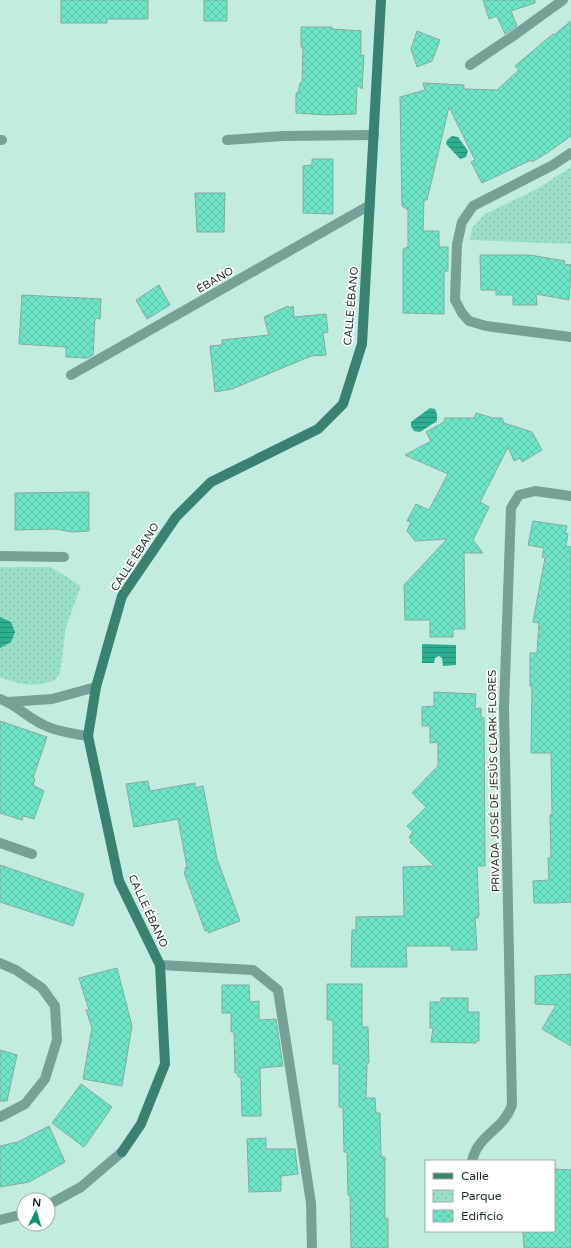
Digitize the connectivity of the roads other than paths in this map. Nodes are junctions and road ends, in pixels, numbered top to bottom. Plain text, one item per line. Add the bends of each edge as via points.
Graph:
1 (381, 0) edge
2 (563, 0) edge
3 (470, 65) dead end
4 (374, 135) junction
5 (227, 140) dead end
6 (571, 153) edge
7 (370, 205) junction
8 (571, 337) edge
9 (71, 375) dead end
10 (571, 496) edge
11 (0, 556) edge
12 (64, 557) dead end
13 (96, 687) junction
14 (4, 701) edge
15 (88, 736) junction
16 (0, 843) edge
17 (32, 854) dead end
18 (0, 963) edge
19 (160, 965) junction
20 (0, 1117) edge
21 (472, 1160) edge
22 (56, 1201) edge
23 (16, 1216) edge
24 (0, 1220) edge
25 (312, 1248) edge

1 - 4 street, CALLE ÉBANO
2 - 3 street
4 - 5 street via 284,136
4 - 7 street, CALLE ÉBANO
6 - 8 street via 473,206 462,222 457,244 455,300 469,321 486,326
7 - 9 street, ÉBANO
7 - 13 street, CALLE ÉBANO via 362,344 343,404 318,428 211,482 176,517 122,596
10 - 21 street, PRIVADA JOSÉ DE JESÚS CLARK FLORES via 535,491 519,496 511,508 504,708 512,1105 508,1116 482,1139 474,1151
11 - 12 street
13 - 14 street via 52,699
13 - 15 street, CALLE ÉBANO
14 - 15 street via 46,726
15 - 19 street, CALLE ÉBANO via 119,881
16 - 17 street
18 - 20 street via 16,970 42,988 55,1006 57,1040 46,1079 25,1104
19 - 22 street, CALLE ÉBANO via 165,1064 141,1124 122,1152 81,1187
19 - 25 street via 253,970 278,990 311,1204
23 - 24 street

